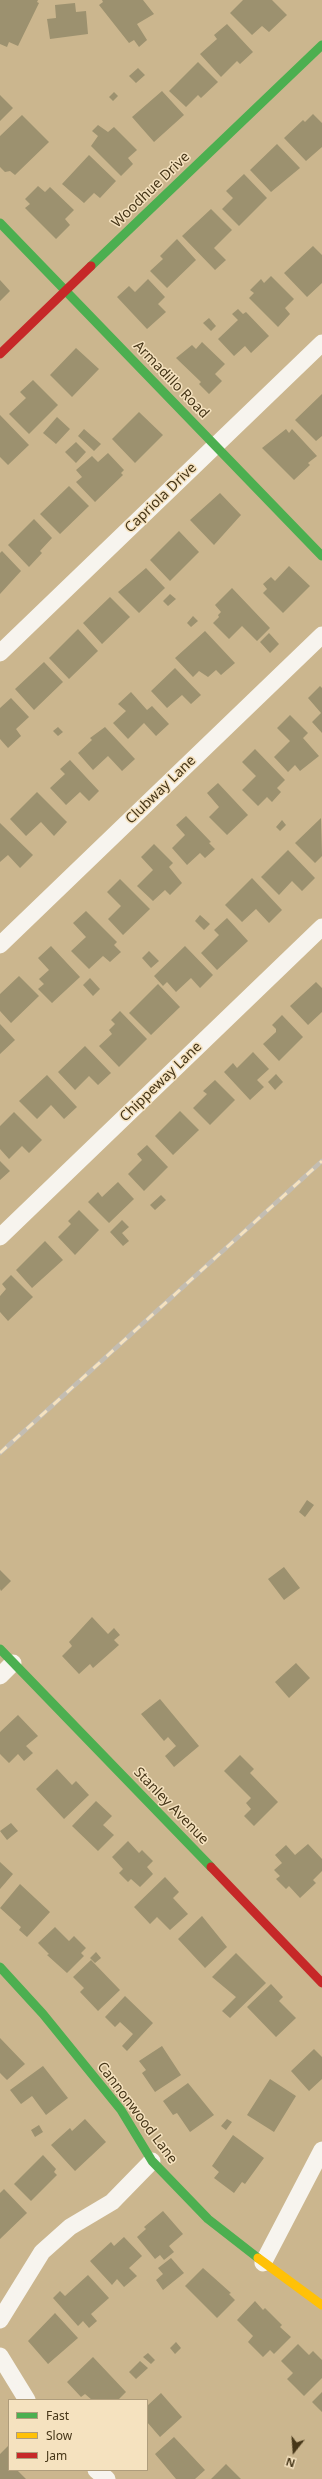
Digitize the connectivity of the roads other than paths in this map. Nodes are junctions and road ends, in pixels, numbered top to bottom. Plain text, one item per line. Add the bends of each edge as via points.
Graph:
1 (322, 45) edge
2 (0, 223) edge
3 (66, 292) junction
4 (322, 344) edge
5 (0, 354) edge
6 (216, 446) junction
7 (322, 556) edge
8 (322, 635) edge
9 (0, 653) edge
10 (322, 927) edge
11 (0, 945) edge
12 (0, 1236) edge
13 (0, 1649) edge
14 (13, 1663) junction
15 (0, 1676) edge
16 (0, 1967) edge
17 (322, 1983) edge
18 (322, 2150) edge
19 (152, 2162) junction
20 (263, 2263) junction
21 (322, 2305) edge
22 (0, 2320) edge
23 (0, 2356) edge
24 (26, 2399) edge
25 (97, 2471) edge
26 (107, 2479) edge

1 - 3 street, Woodhue Drive
2 - 3 street, Armadillo Road
3 - 5 street, Woodhue Drive
3 - 6 street, Armadillo Road
4 - 6 street, Capriola Drive
6 - 7 street, Armadillo Road
6 - 9 street, Capriola Drive
8 - 11 street, Clubway Lane
10 - 12 street, Chippeway Lane
13 - 14 street, Stanley Avenue
14 - 15 street
14 - 17 street, Stanley Avenue
16 - 19 street, Cannonwood Lane via 43,2014 121,2110
18 - 20 street
19 - 20 street, Cannonwood Lane via 208,2219
19 - 22 street via 112,2202 70,2227 42,2252
20 - 21 street, Cannonwood Lane
23 - 24 street
25 - 26 street

